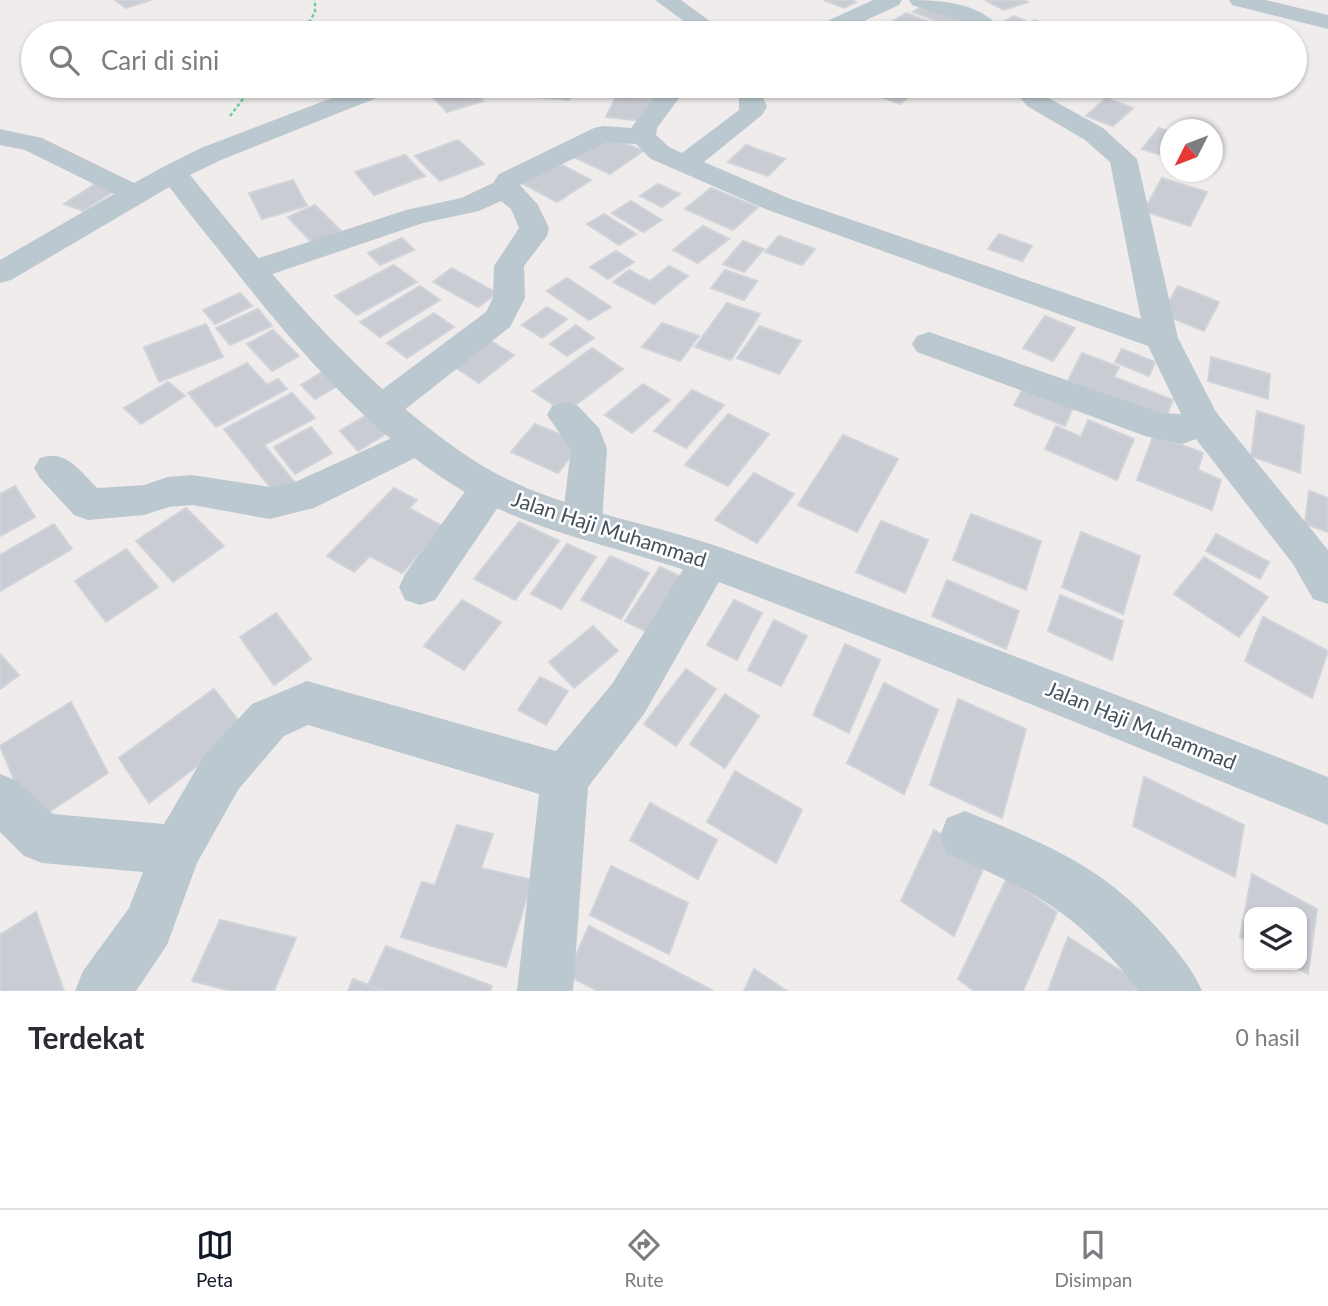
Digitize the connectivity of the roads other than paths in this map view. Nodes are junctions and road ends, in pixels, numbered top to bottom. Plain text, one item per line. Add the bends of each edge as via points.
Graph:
1 (666, 0) edge
2 (891, 0) edge
3 (920, 0) edge
4 (1240, 0) edge
5 (697, 21) edge
6 (846, 21) edge
7 (981, 21) edge
8 (1328, 22) edge
9 (354, 98) edge
10 (667, 98) edge
11 (751, 98) edge
12 (1033, 98) edge
13 (0, 137) edge
14 (643, 137) junction
15 (684, 164) junction
16 (173, 173) junction
17 (504, 189) junction
18 (135, 194) junction
19 (252, 271) junction
20 (0, 272) edge
21 (1161, 338) junction
22 (929, 344) dead end
23 (381, 409) junction
24 (565, 415) dead end
25 (1202, 420) junction
26 (418, 440) junction
27 (53, 468) dead end
28 (489, 489) junction
29 (582, 522) junction
30 (710, 561) junction
31 (1328, 586) edge
32 (419, 587) dead end
33 (565, 778) junction
34 (0, 798) edge
35 (1328, 801) edge
36 (965, 836) dead end
37 (177, 850) junction
38 (103, 991) edge
39 (545, 991) edge
40 (1174, 991) edge

1 - 5 street
2 - 6 street
3 - 7 street
4 - 8 street
9 - 16 street
10 - 14 street via 644,128
11 - 15 street via 754,107 749,115
12 - 21 street via 1094,134 1123,159
13 - 18 street via 33,144
14 - 15 street via 660,153
14 - 17 street via 603,134 509,180
15 - 21 street via 778,204
16 - 18 street
16 - 19 street, Jalan Haji Muhammad
17 - 19 street via 469,205 416,216
17 - 23 street via 524,205 534,228 509,266 509,298 499,319
18 - 20 street
19 - 23 street, Jalan Haji Muhammad
21 - 25 street
22 - 25 street via 1158,426 1182,430
23 - 26 street, Jalan Haji Muhammad
24 - 29 street via 586,438 589,449
25 - 31 street via 1307,552
26 - 27 street via 300,497 270,503 192,490 144,500 88,504
26 - 28 street, Jalan Haji Muhammad
28 - 29 street, Jalan Haji Muhammad
28 - 32 street
29 - 30 street, Jalan Haji Muhammad
30 - 33 street via 628,698
30 - 35 street, Jalan Haji Muhammad
33 - 37 street via 307,703 268,720 221,773
33 - 39 street
34 - 37 street via 42,838
36 - 40 street via 1038,866 1088,898 1134,942
37 - 38 street via 148,926

